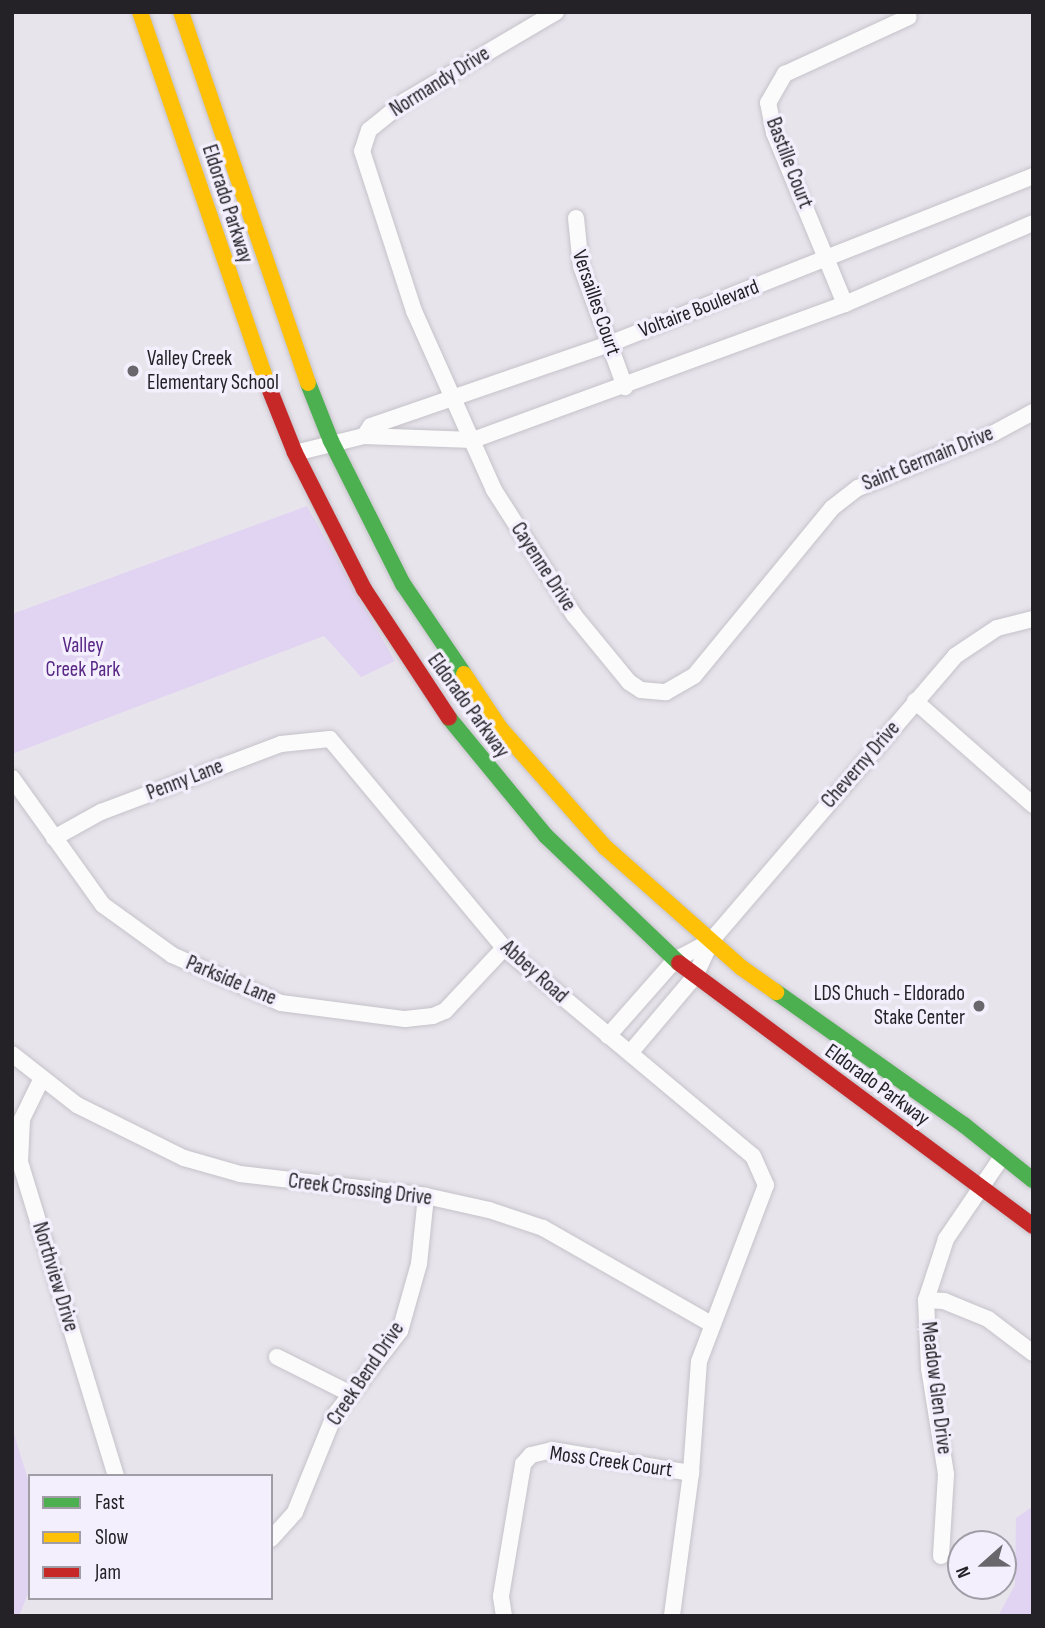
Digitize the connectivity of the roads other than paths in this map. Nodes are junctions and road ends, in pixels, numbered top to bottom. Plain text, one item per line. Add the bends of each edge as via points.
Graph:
1 (140, 12) edge
2 (181, 12) edge
3 (556, 12) edge
4 (909, 17) dead end
5 (1033, 176) edge
6 (576, 218) dead end
7 (1033, 223) edge
8 (396, 257) joint
9 (827, 259) junction
10 (845, 304) junction
11 (609, 344) junction
12 (625, 387) junction
13 (454, 399) junction
14 (1033, 412) edge
15 (364, 436) junction
16 (473, 440) junction
17 (331, 441) junction
18 (295, 453) junction
19 (775, 578) joint
20 (1033, 620) edge
21 (915, 701) junction
22 (322, 738) joint
23 (12, 778) edge
24 (1033, 805) edge
25 (54, 838) junction
26 (711, 941) junction
27 (504, 948) junction
28 (675, 960) junction
29 (695, 976) junction
30 (608, 1036) junction
31 (630, 1053) junction
32 (12, 1055) edge
33 (41, 1080) junction
34 (1002, 1157) junction
35 (1033, 1180) edge
36 (766, 1185) joint
37 (982, 1186) junction
38 (426, 1196) junction
39 (1033, 1226) edge
40 (926, 1300) junction
41 (711, 1324) junction
42 (1033, 1353) edge
43 (277, 1357) dead end
44 (351, 1394) junction
45 (691, 1473) junction
46 (115, 1474) edge
47 (273, 1537) edge
48 (941, 1556) dead end
49 (504, 1616) edge
50 (672, 1616) edge

1 - 18 main road, Eldorado Parkway via 252,345
2 - 17 main road, Eldorado Parkway via 282,316
3 - 8 street, Normandy Drive via 405,101 369,130 363,160
4 - 9 street, Bastille Court via 799,65 771,92 769,115 774,133
5 - 9 street, Voltaire Boulevard
6 - 11 street, Versailles Court via 576,249
7 - 10 street, Voltaire Boulevard
8 - 13 street, Cayenne Drive via 414,311
9 - 10 street, Bastille Court
9 - 11 street, Voltaire Boulevard
10 - 12 street, Voltaire Boulevard
11 - 12 street, Versailles Court
11 - 13 street, Voltaire Boulevard
12 - 16 street, Voltaire Boulevard
13 - 15 street, Voltaire Boulevard via 371,426
13 - 16 street, Cayenne Drive
14 - 19 street, Saint Germain Drive via 994,433 858,488 832,508
15 - 16 street, Voltaire Boulevard
15 - 17 street, Voltaire Boulevard
16 - 19 street, Cayenne Drive via 494,490 543,570 612,664 641,690 666,692 694,676
17 - 18 street, Voltaire Boulevard
17 - 26 main road, Eldorado Parkway via 403,584 500,728 606,847
18 - 28 main road, Eldorado Parkway via 364,589 451,722 546,836
20 - 21 street, Cheverny Drive via 997,628 972,643
21 - 24 street
21 - 26 street, Cheverny Drive
22 - 25 street, Penny Lane via 291,741 225,765 101,813
22 - 27 street, Abbey Road via 338,746
23 - 25 street, Parkside Lane
25 - 27 street, Parkside Lane via 84,884 130,927 216,977 281,1003 426,1018 445,1011
26 - 28 street, Cheverny Drive
26 - 29 street, Cheverny Drive
26 - 34 main road, Eldorado Parkway via 769,989
27 - 30 street, Abbey Road
28 - 29 main road, Eldorado Parkway
28 - 30 street, Cheverny Drive
29 - 31 street, Cheverny Drive
29 - 37 main road, Eldorado Parkway
30 - 31 street, Abbey Road
31 - 36 street, Abbey Road via 753,1156
32 - 33 street, Creek Crossing Drive
33 - 38 street, Creek Crossing Drive via 134,1136 214,1168 273,1180
33 - 46 street, Northview Drive via 22,1119 20,1162
34 - 35 main road, Eldorado Parkway
34 - 37 street, Meadow Glen Drive
36 - 41 street, Moss Creek Court
37 - 39 main road, Eldorado Parkway
37 - 40 street, Meadow Glen Drive via 946,1239
38 - 41 street, Creek Crossing Drive via 543,1228
38 - 44 street, Creek Bend Drive via 419,1264 400,1331
40 - 42 street via 944,1301 988,1319
40 - 48 street, Meadow Glen Drive via 929,1368 946,1474
41 - 45 street, Moss Creek Court via 695,1377
43 - 44 street
44 - 47 street, Creek Bend Drive via 323,1438 295,1512
45 - 49 street, Moss Creek Court via 552,1450 531,1455 519,1479 501,1596
45 - 50 street, Moss Creek Court

